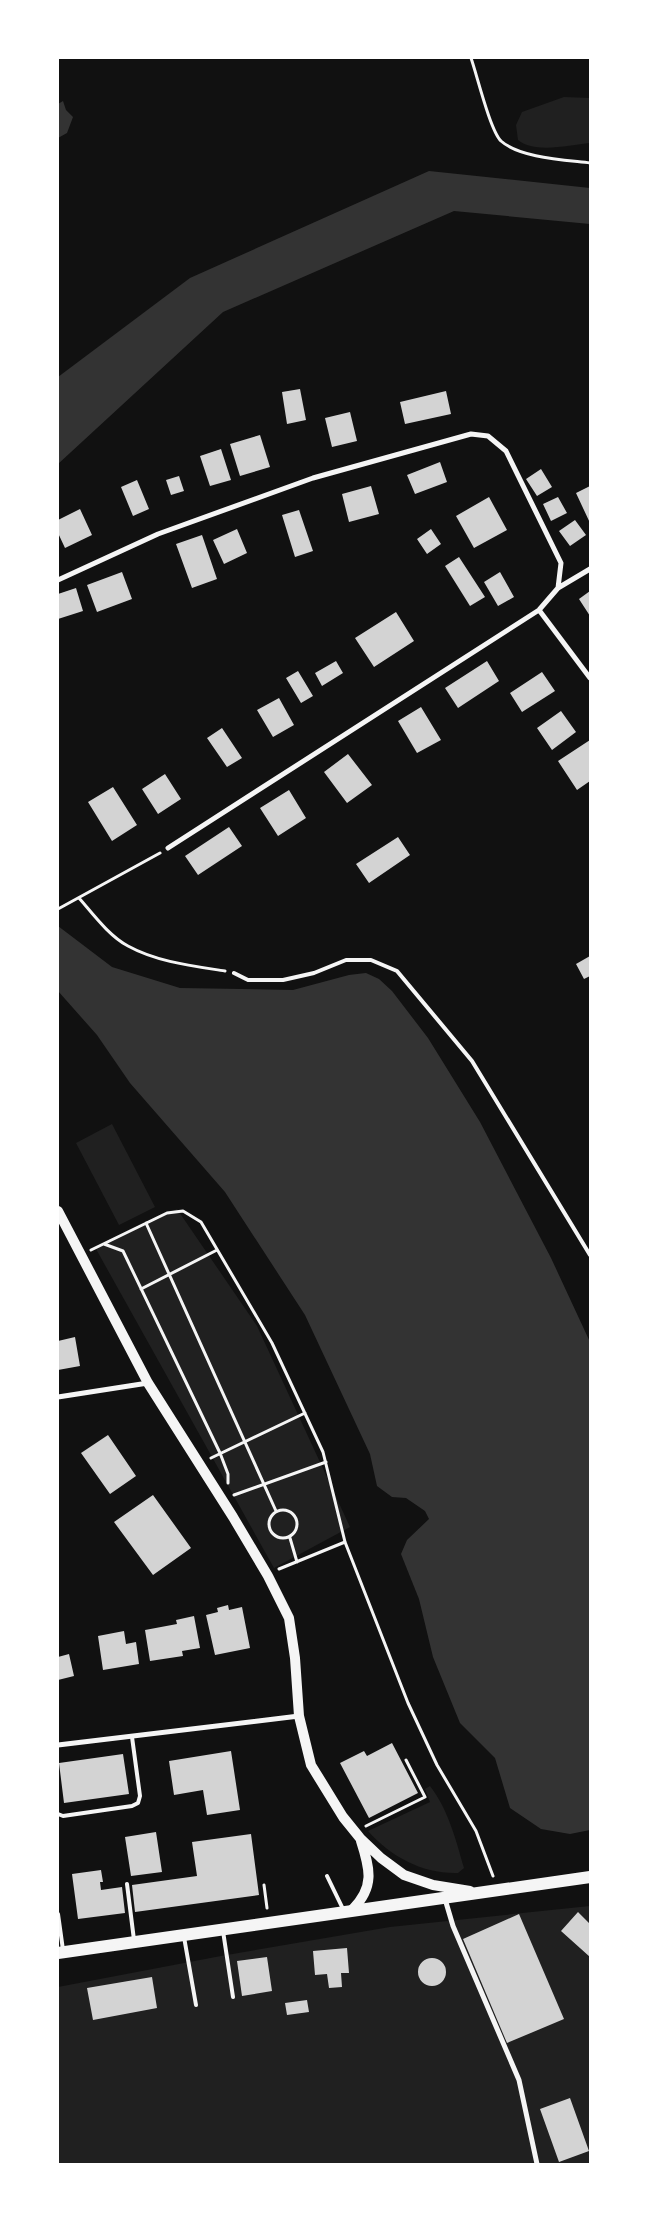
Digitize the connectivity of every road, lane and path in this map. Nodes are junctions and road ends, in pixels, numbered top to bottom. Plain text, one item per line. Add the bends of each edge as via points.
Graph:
1 (471, 58) edge
2 (590, 163) edge
3 (590, 569) edge
4 (58, 580) edge
5 (558, 588) junction
6 (539, 610) junction
7 (590, 678) edge
8 (168, 848) joint
9 (79, 898) junction
10 (58, 909) edge
11 (234, 973) joint
12 (58, 1211) edge
13 (146, 1223) junction
14 (103, 1244) junction
15 (217, 1250) junction
16 (81, 1255) junction
17 (590, 1255) edge
18 (169, 1275) junction
19 (141, 1289) junction
20 (148, 1383) junction
21 (58, 1397) edge
22 (305, 1413) junction
23 (245, 1442) junction
24 (220, 1454) junction
25 (204, 1461) dead end
26 (326, 1462) junction
27 (264, 1484) junction
28 (228, 1490) dead end
29 (227, 1498) dead end
30 (276, 1511) junction
31 (290, 1538) junction
32 (344, 1542) junction
33 (297, 1562) junction
34 (271, 1572) dead end
35 (299, 1716) junction
36 (132, 1736) junction
37 (58, 1745) edge
38 (406, 1760) dead end
39 (58, 1814) edge
40 (359, 1833) junction
41 (326, 1876) dead end
42 (493, 1876) dead end
43 (590, 1877) edge
44 (127, 1884) dead end
45 (264, 1885) dead end
46 (477, 1892) junction
47 (444, 1897) junction
48 (267, 1908) dead end
49 (348, 1911) junction
50 (58, 1914) edge
51 (222, 1929) junction
52 (184, 1935) junction
53 (134, 1942) junction
54 (61, 1953) edge
55 (233, 1997) dead end
56 (196, 2005) dead end
57 (537, 2164) edge

1 - 2 path via 501,141 529,156
3 - 5 street
4 - 5 street via 158,534 312,478 471,434 488,436 506,451 561,562
5 - 6 street
6 - 7 street
6 - 8 street
8 - 9 path
9 - 10 path
9 - 11 path via 128,946 172,962
11 - 17 lane via 248,980 283,980 314,973 346,960 371,960 396,971 472,1062
12 - 16 main road
13 - 14 path
13 - 15 path via 167,1213 183,1211 201,1222
13 - 18 path
14 - 16 path
14 - 19 path via 123,1251
15 - 18 path
15 - 22 path via 272,1343
16 - 20 main road
18 - 19 path
18 - 23 path
19 - 24 path
20 - 21 street
20 - 35 main road via 233,1517 289,1618
22 - 23 path
22 - 26 path
23 - 24 path
23 - 27 path
24 - 25 path
24 - 28 path via 228,1474
26 - 27 path
26 - 32 path
27 - 29 path
27 - 30 path
30 - 31 path via 270,1516 270,1531 275,1537
30 - 31 path via 288,1510 297,1517 298,1529
31 - 33 path
32 - 33 path
32 - 42 path via 408,1703 437,1765 476,1831
33 - 34 path
35 - 36 street
35 - 40 main road via 311,1765 343,1817
36 - 37 street
36 - 39 lane via 140,1796 138,1802 132,1806 63,1816
38 - 40 path via 425,1797
40 - 46 main road via 381,1858 404,1875 433,1885
40 - 49 main road via 369,1864 370,1881 360,1902
41 - 49 lane
43 - 46 main road
44 - 53 lane
45 - 48 path
46 - 47 main road
47 - 49 main road
47 - 57 street via 460,1944 519,2080
49 - 51 main road
50 - 54 lane
51 - 52 main road
51 - 55 lane
52 - 53 main road
52 - 56 lane
53 - 54 main road

